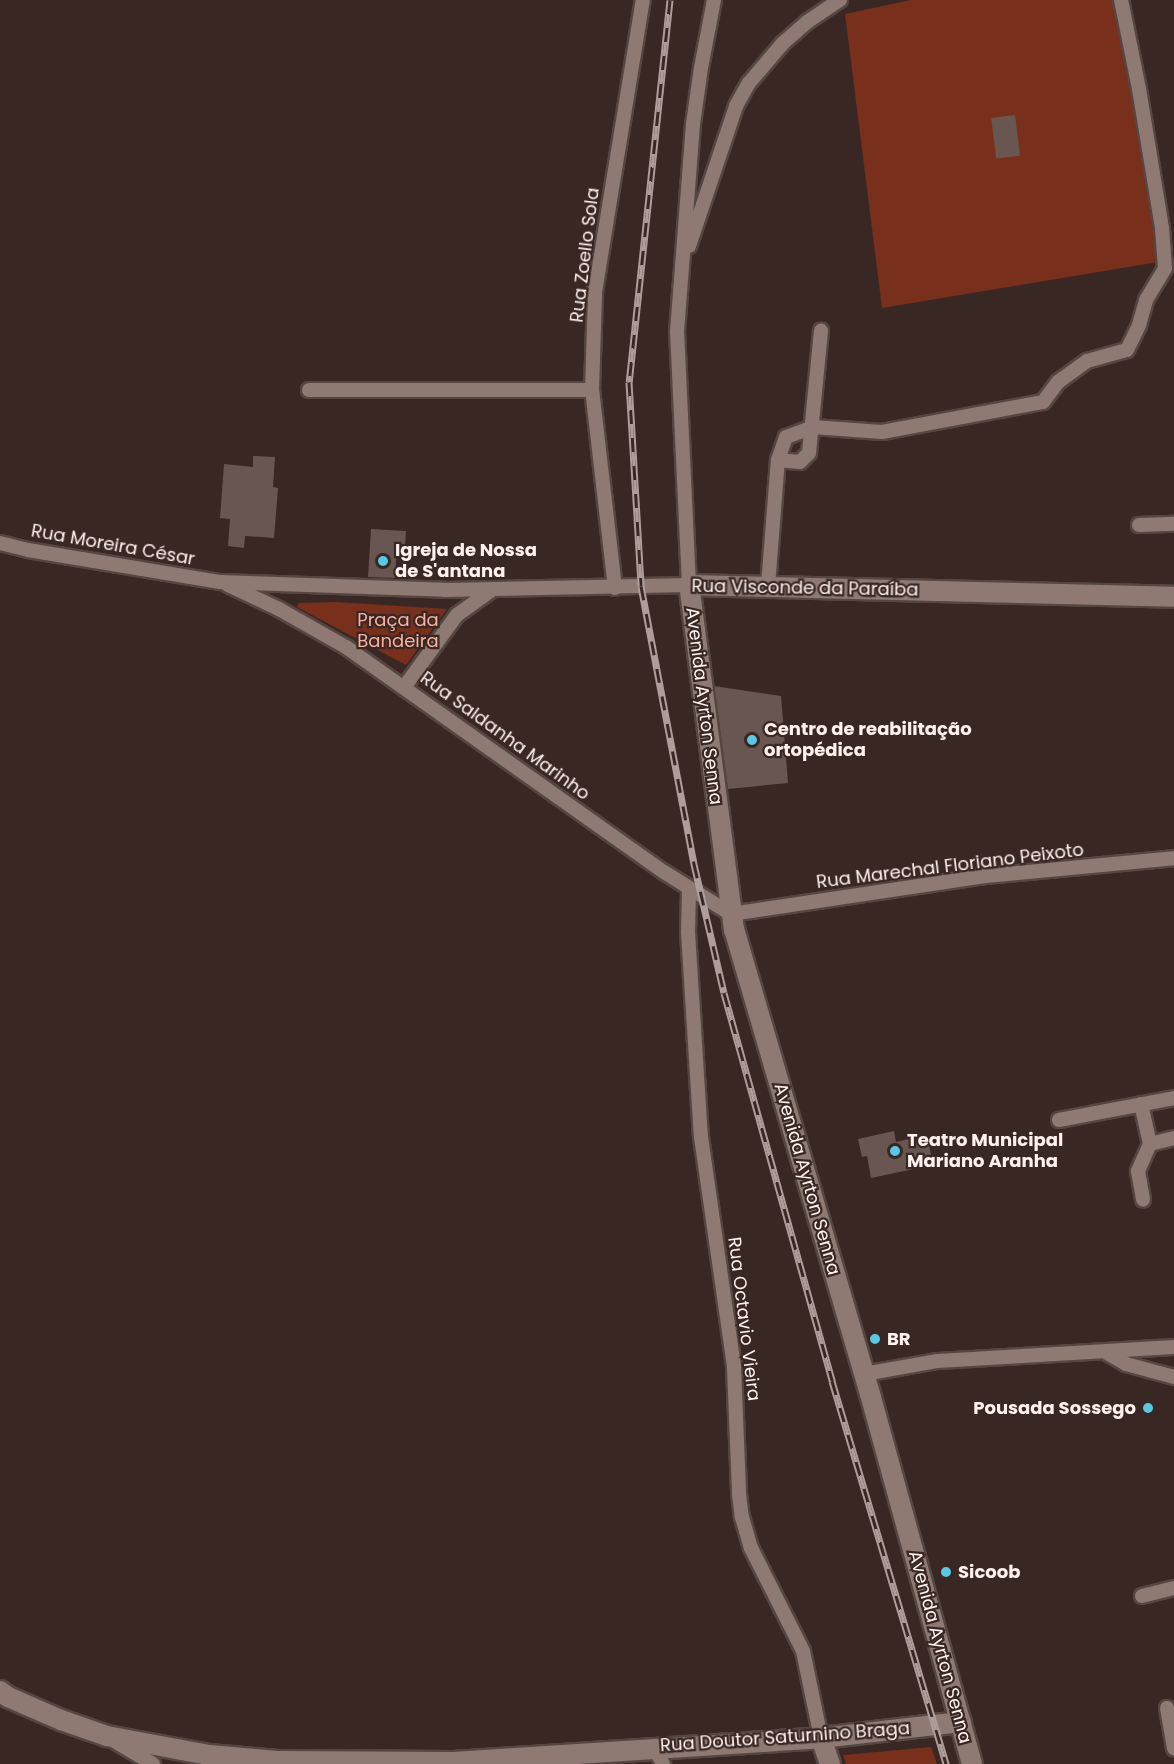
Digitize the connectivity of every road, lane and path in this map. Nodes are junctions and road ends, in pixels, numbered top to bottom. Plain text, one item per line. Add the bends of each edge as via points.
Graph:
1 (643, 0) edge
2 (714, 0) edge
3 (840, 0) edge
4 (1121, 0) edge
5 (682, 267) junction
6 (821, 331) dead end
7 (309, 390) dead end
8 (592, 390) junction
9 (813, 427) junction
10 (778, 460) junction
11 (1174, 524) edge
12 (1139, 525) dead end
13 (0, 543) edge
14 (220, 582) junction
15 (689, 585) junction
16 (768, 586) junction
17 (615, 588) junction
18 (493, 589) junction
19 (446, 590) junction
20 (1174, 597) edge
21 (457, 615) junction
22 (405, 686) junction
23 (1174, 858) edge
24 (689, 889) junction
25 (732, 914) junction
26 (1174, 1098) edge
27 (1142, 1104) junction
28 (1059, 1120) dead end
29 (1174, 1137) edge
30 (1150, 1144) junction
31 (1143, 1200) dead end
32 (1174, 1347) edge
33 (1107, 1353) junction
34 (864, 1374) junction
35 (1174, 1377) edge
36 (1174, 1588) edge
37 (1142, 1596) dead end
38 (3, 1698) edge
39 (1167, 1708) dead end
40 (961, 1722) junction
41 (107, 1736) junction
42 (821, 1738) junction
43 (1174, 1748) edge
44 (658, 1756) edge
45 (153, 1764) edge
46 (830, 1764) edge
47 (972, 1764) edge

1 - 8 street, Rua Zoello Sola via 595,292
2 - 5 street via 693,124
3 - 5 street via 783,43 749,83 736,106
4 - 9 street via 1162,228 1165,268 1146,300 1127,350 1087,361 1058,382 1042,402 882,432
5 - 15 street via 678,353
6 - 9 street
7 - 8 street
8 - 17 street, Rua Zoello Sola
9 - 10 street via 786,437
9 - 10 street via 807,457 800,462
10 - 16 street
11 - 12 street
13 - 14 street, Rua Moreira César
14 - 19 street, Rua Visconde da Paraíba
14 - 22 street, Rua Saldanha Marinho via 307,624
15 - 16 main road, Rua Visconde da Paraíba
15 - 17 street, Rua Visconde da Paraíba
15 - 25 main road, Avenida Ayrton Senna
16 - 20 main road, Rua Visconde da Paraíba
17 - 18 street, Rua Visconde da Paraíba
18 - 19 street, Rua Visconde da Paraíba
18 - 21 street
19 - 21 street
21 - 22 street
22 - 24 street, Rua Saldanha Marinho
23 - 25 street, Rua Marechal Floriano Peixoto via 985,876
24 - 25 street, Rua Saldanha Marinho
24 - 42 street, Rua Octavio Vieira via 701,1137 734,1367 741,1506 751,1548 803,1651
25 - 34 main road, Avenida Ayrton Senna
26 - 27 street
27 - 28 street
27 - 30 street
29 - 30 street
30 - 31 street via 1138,1171
32 - 33 street
33 - 34 street via 938,1361
33 - 35 street via 1126,1364
34 - 40 main road, Avenida Ayrton Senna
36 - 37 street
38 - 41 main road, Rua Doutor Saturnino Braga
39 - 43 street
40 - 42 main road, Rua Doutor Saturnino Braga
40 - 47 main road, Avenida Ayrton Senna
41 - 44 main road, Rua Doutor Saturnino Braga via 209,1755 290,1761 453,1762
41 - 45 street
42 - 44 main road, Rua Doutor Saturnino Braga
42 - 46 main road

